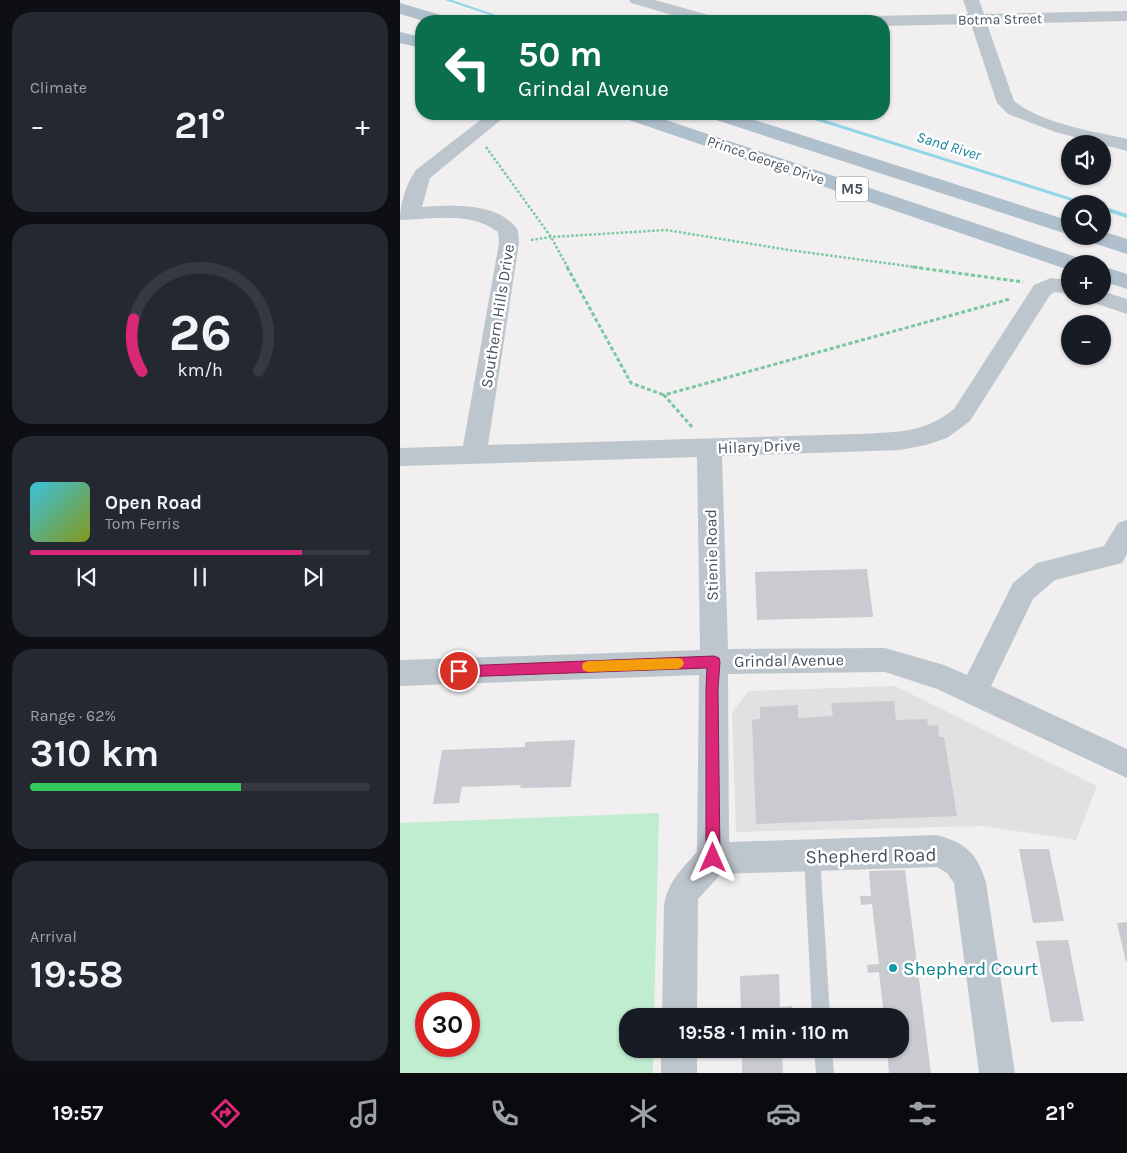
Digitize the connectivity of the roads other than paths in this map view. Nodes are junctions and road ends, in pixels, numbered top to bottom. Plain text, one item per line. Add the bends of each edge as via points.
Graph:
1 (637, 0) edge
2 (971, 0) edge
3 (400, 8) edge
4 (422, 15) edge
5 (689, 15) edge
6 (1127, 16) edge
7 (978, 20) junction
8 (890, 21) edge
9 (400, 37) edge
10 (415, 41) edge
11 (491, 120) edge
12 (648, 120) edge
13 (736, 120) edge
14 (1127, 145) edge
15 (405, 214) edge
16 (1061, 225) edge
17 (1111, 242) edge
18 (1127, 247) edge
19 (1061, 260) edge
20 (1111, 277) edge
21 (1127, 282) edge
22 (1061, 286) edge
23 (1111, 301) edge
24 (1127, 307) edge
25 (709, 447) junction
26 (474, 455) junction
27 (400, 457) edge
28 (1127, 530) edge
29 (1120, 558) edge
30 (714, 662) junction
31 (400, 673) edge
32 (974, 691) junction
33 (1127, 764) edge
34 (812, 856) junction
35 (713, 858) junction
36 (679, 1008) edge
37 (821, 1008) edge
38 (679, 1058) edge
39 (824, 1058) edge
40 (679, 1073) edge
41 (825, 1073) edge
42 (997, 1073) edge

1 - 5 street
2 - 7 street
3 - 4 main road
6 - 7 street, Botma Street
7 - 8 street, Botma Street
7 - 14 street via 1010,108 1031,118
9 - 10 main road
11 - 15 street via 423,174
12 - 19 main road, Prince George Drive / M5
13 - 16 main road, Prince George Drive / M5
15 - 26 street, Southern Hills Drive via 469,213 491,217 508,230 509,243
17 - 18 main road
20 - 21 main road
22 - 25 street, Hilary Drive via 1051,285 1042,290 962,415 940,432 911,441
23 - 24 street
25 - 26 street, Hilary Drive
25 - 30 street, Stienie Road
26 - 27 street, Hilary Drive
28 - 29 street
29 - 32 street via 1047,571 1023,591
30 - 31 street, Grindal Avenue
30 - 32 street, Grindal Avenue via 885,660 924,670
30 - 35 street
32 - 33 street, Grindal Avenue
34 - 35 street, Shepherd Road
34 - 37 lane
34 - 42 street, Shepherd Road via 936,851 949,854 960,862 970,883
35 - 36 street via 691,882 682,898
38 - 40 street
39 - 41 lane

